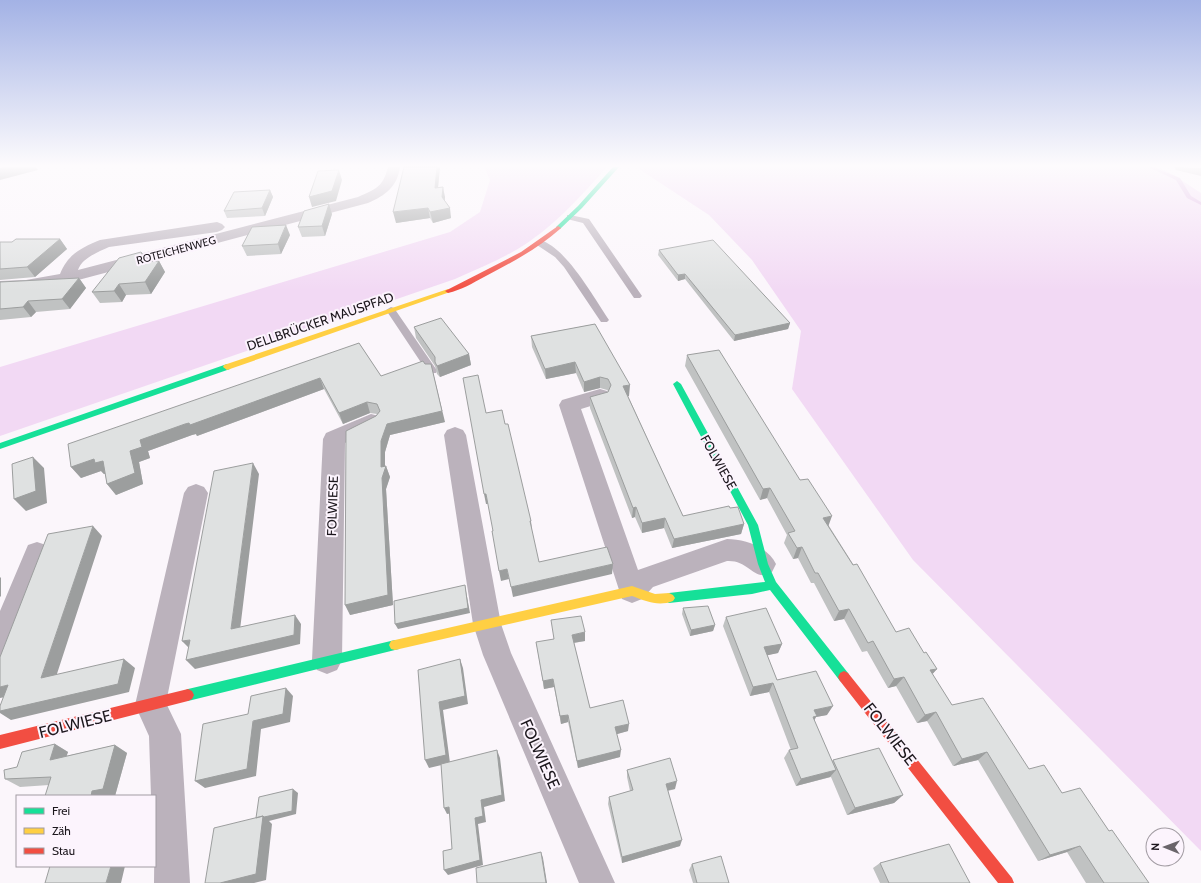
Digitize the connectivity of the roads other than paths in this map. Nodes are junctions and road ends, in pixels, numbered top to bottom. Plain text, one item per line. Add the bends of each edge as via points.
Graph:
1 (331, 208) edge
2 (580, 208) edge
3 (570, 217) junction
4 (284, 220) junction
5 (540, 243) junction
6 (67, 278) junction
7 (0, 286) edge
8 (637, 296) dead end
9 (390, 310) junction
10 (604, 320) dead end
11 (432, 371) edge
12 (677, 384) dead end
13 (600, 396) edge
14 (371, 421) edge
15 (455, 435) dead end
16 (0, 446) edge
17 (196, 493) dead end
18 (37, 552) dead end
19 (768, 574) junction
20 (632, 591) junction
21 (487, 624) junction
22 (0, 646) edge
23 (327, 660) junction
24 (150, 706) junction
25 (0, 742) edge
26 (172, 883) edge
27 (597, 883) edge
28 (1007, 883) edge

1 - 4 street, ROTEICHENWEG
2 - 3 street, DELLBRÜCKER MAUSPFAD
3 - 5 street, DELLBRÜCKER MAUSPFAD
3 - 8 lane via 586,222
4 - 6 street, ROTEICHENWEG
4 - 6 street, ROTEICHENWEG via 105,243 87,251 72,264
5 - 9 street, DELLBRÜCKER MAUSPFAD via 459,287
5 - 10 lane via 558,255 567,265
6 - 7 street, ROTEICHENWEG via 26,285
9 - 11 lane
9 - 16 street, DELLBRÜCKER MAUSPFAD
12 - 19 street, FOLWIESE via 753,525
13 - 20 street via 569,405
14 - 23 street, FOLWIESE via 334,439
15 - 21 street, FOLWIESE
17 - 24 street
18 - 22 street
19 - 20 street via 752,589 655,599
19 - 20 street, FOLWIESE via 749,553 727,550 644,578
19 - 28 street, FOLWIESE
20 - 21 street, FOLWIESE
21 - 23 street, FOLWIESE
21 - 27 street, FOLWIESE via 497,655
23 - 24 street, FOLWIESE
24 - 25 street, FOLWIESE
24 - 26 street via 165,734

